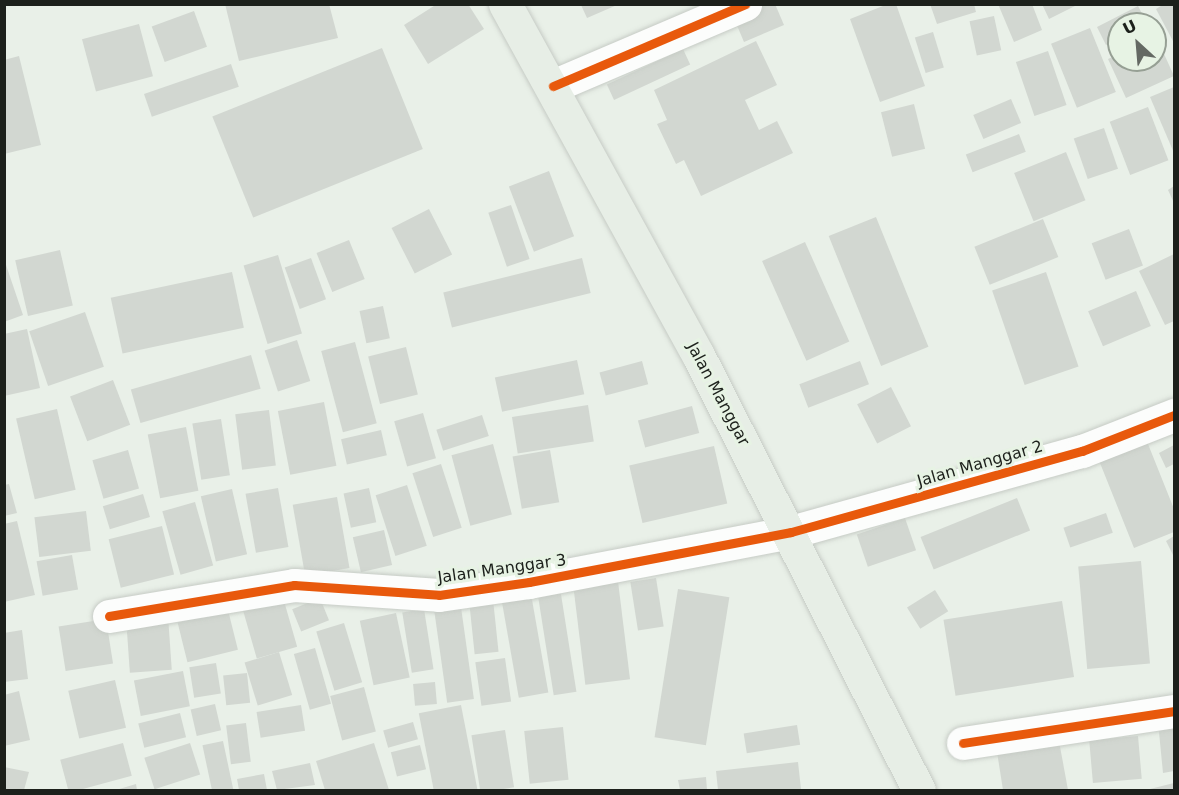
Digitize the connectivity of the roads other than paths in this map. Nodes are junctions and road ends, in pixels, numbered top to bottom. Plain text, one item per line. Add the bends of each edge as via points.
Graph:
1 (505, 4) edge
2 (745, 4) edge
3 (553, 86) junction
4 (1174, 415) edge
5 (790, 532) junction
6 (109, 616) dead end
7 (1174, 711) edge
8 (963, 743) dead end
9 (919, 790) edge

1 - 3 main road, Jalan Manggar
2 - 3 street
3 - 5 main road, Jalan Manggar
4 - 5 street, Jalan Manggar 2 via 1082,451
5 - 6 street, Jalan Manggar 3 via 439,595 294,585
5 - 9 main road, Jalan Manggar
7 - 8 street

